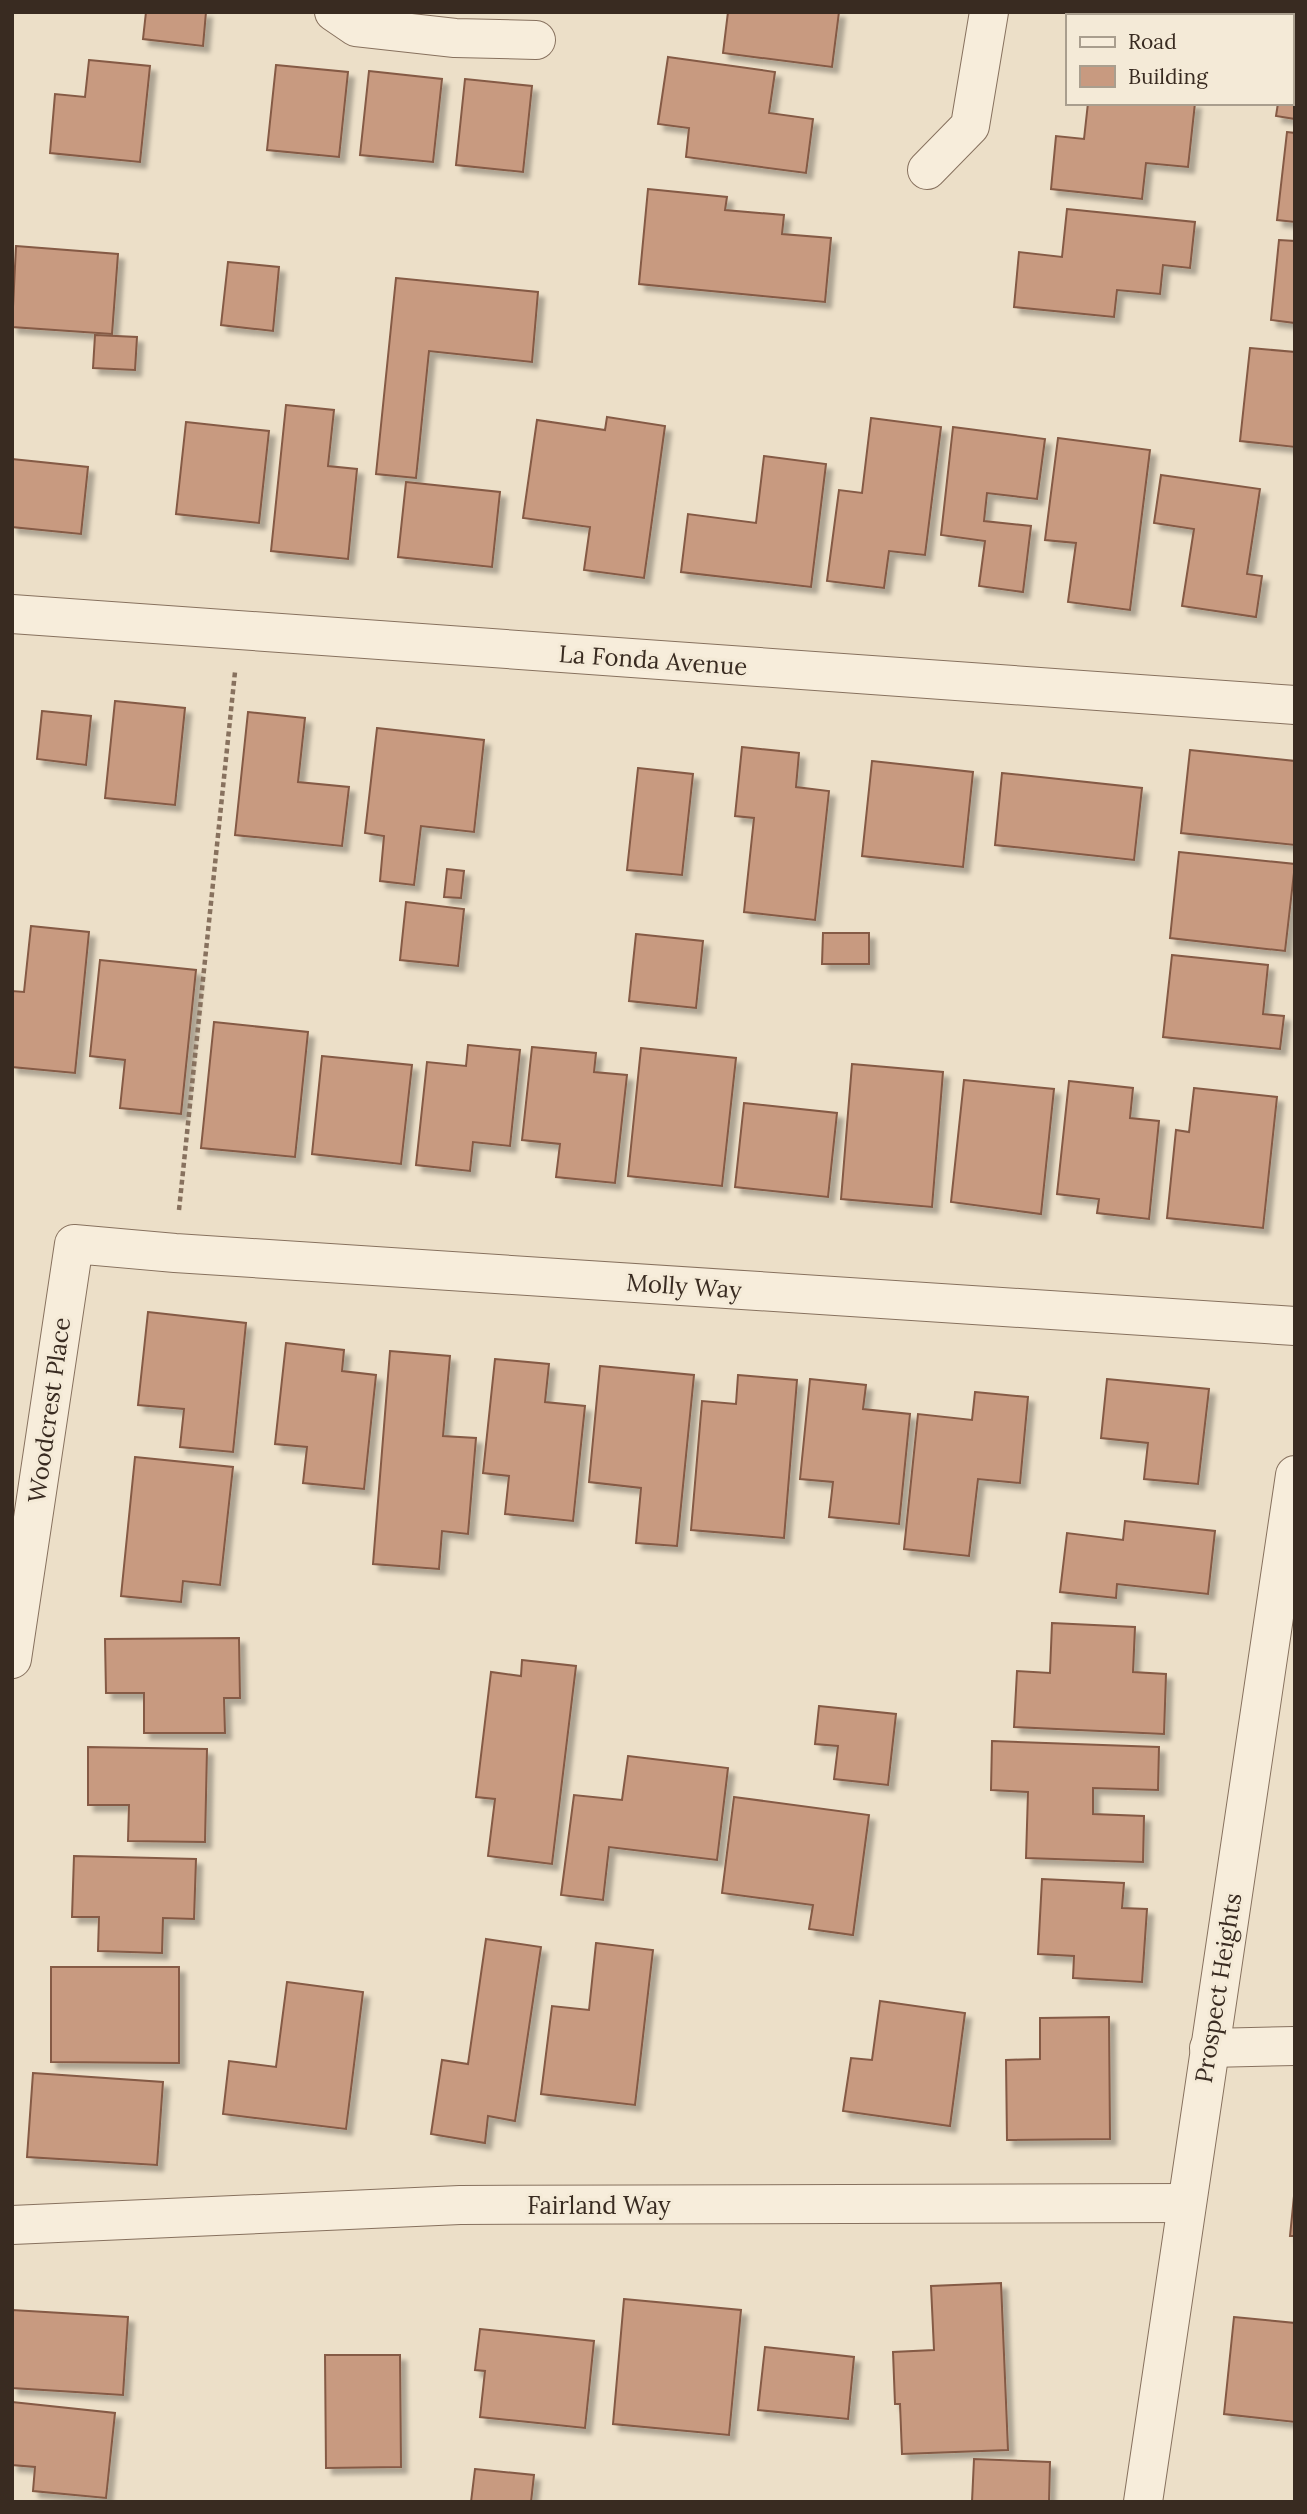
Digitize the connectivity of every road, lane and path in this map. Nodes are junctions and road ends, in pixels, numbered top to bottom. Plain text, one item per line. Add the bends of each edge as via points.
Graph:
1 (334, 12) edge
2 (989, 12) edge
3 (536, 40) dead end
4 (927, 170) dead end
5 (12, 614) edge
6 (240, 630) junction
7 (1295, 705) edge
8 (74, 1244) joint
9 (175, 1253) junction
10 (1295, 1326) edge
11 (1294, 1483) edge
12 (12, 1659) edge
13 (1295, 2046) edge
14 (1209, 2048) junction
15 (1185, 2203) junction
16 (12, 2225) edge
17 (1143, 2502) edge

1 - 3 street via 356,27
2 - 4 street via 970,126
5 - 6 street, La Fonda Avenue
6 - 7 street, La Fonda Avenue
6 - 9 path
8 - 9 street, Molly Way
8 - 12 street, Woodcrest Place
9 - 10 street, Molly Way
11 - 14 street, Prospect Heights
13 - 14 street
14 - 15 street, Prospect Heights
15 - 16 street, Fairland Way via 460,2206
15 - 17 street, Prospect Heights

